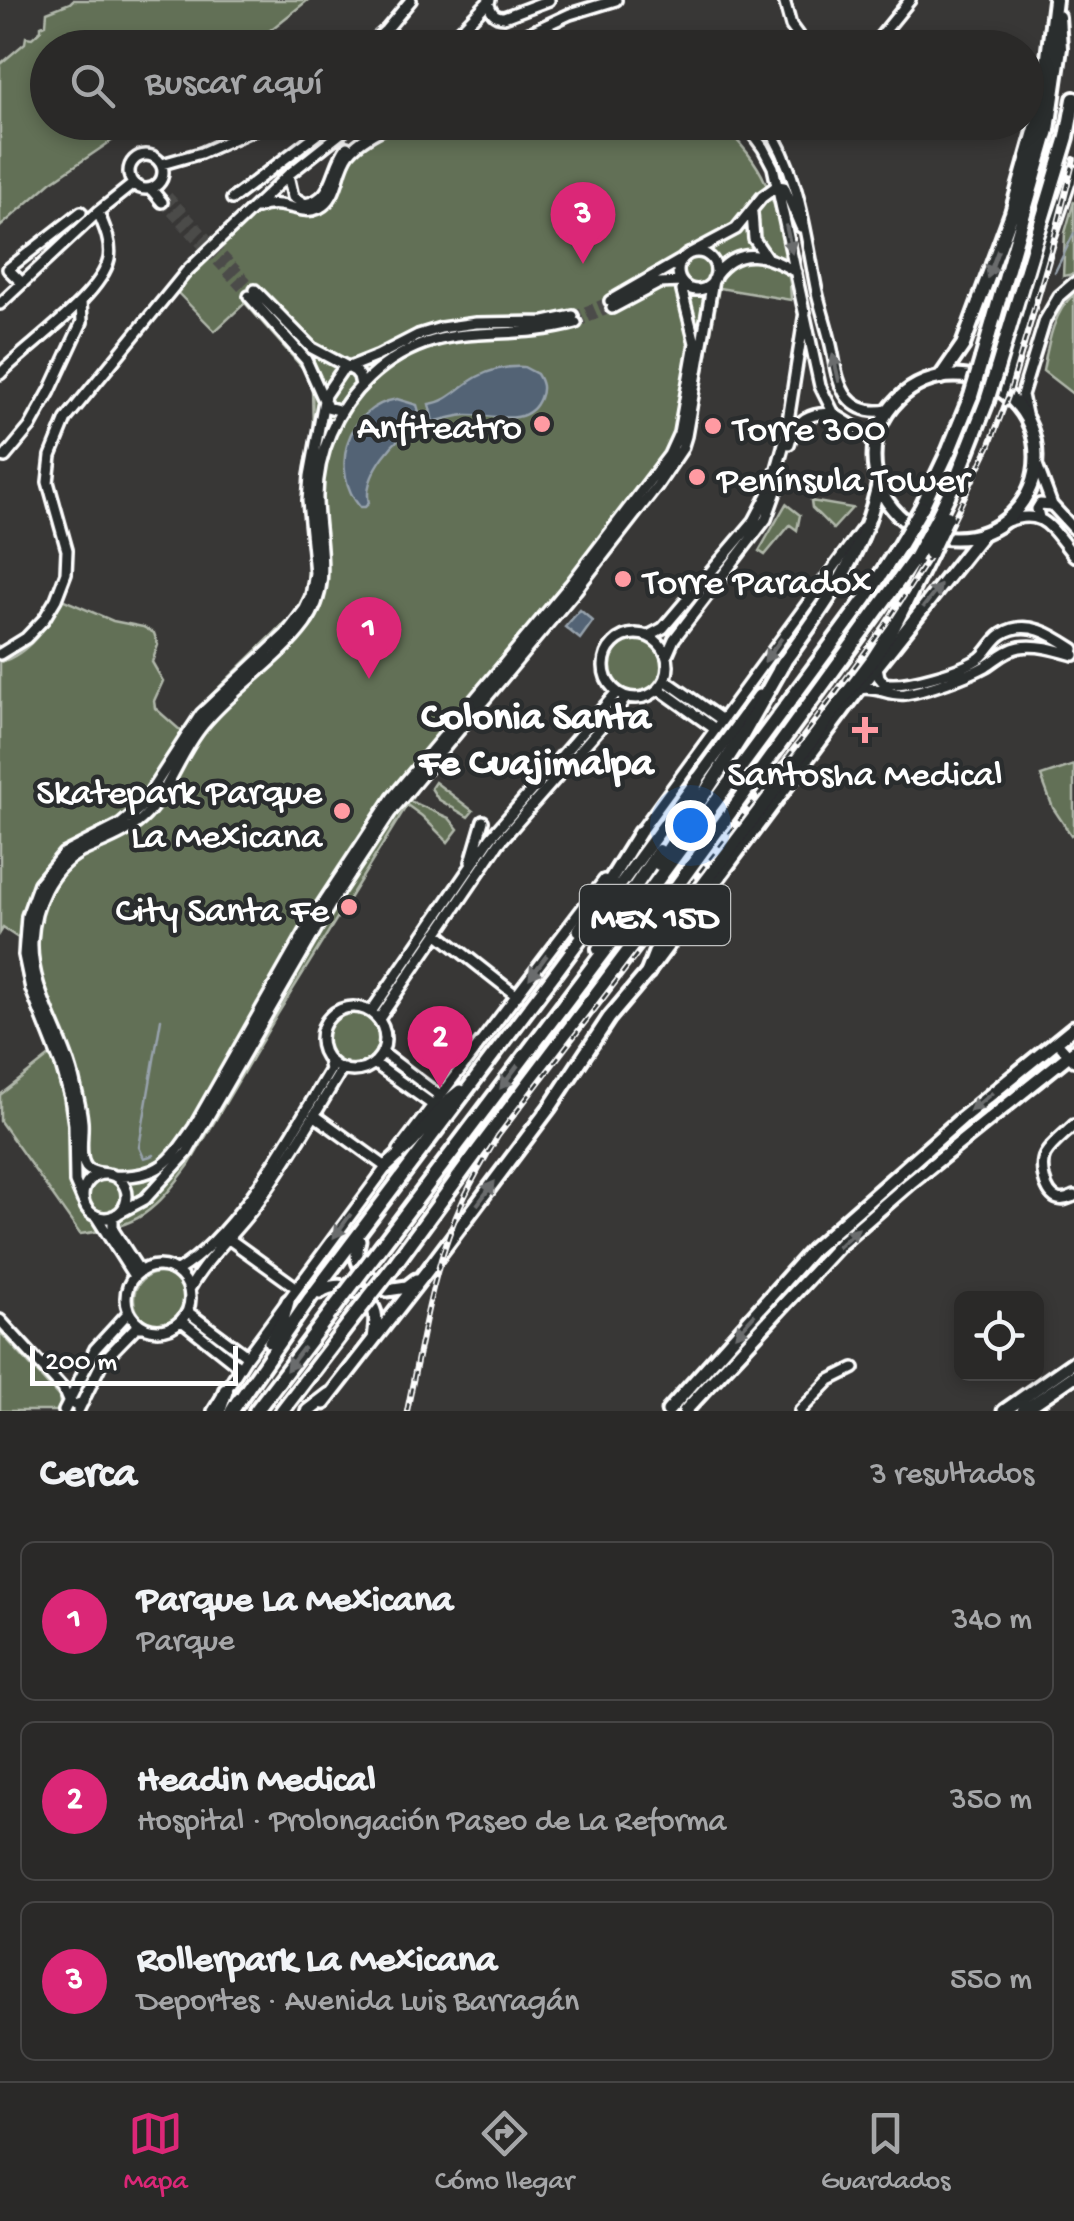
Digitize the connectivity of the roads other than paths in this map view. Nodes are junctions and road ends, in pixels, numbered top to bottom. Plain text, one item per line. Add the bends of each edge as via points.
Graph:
1 (411, 0) edge
2 (548, 0) edge
3 (616, 0) edge
4 (784, 0) edge
5 (910, 0) edge
6 (1056, 0) edge
7 (489, 1) edge
8 (386, 30) edge
9 (460, 30) edge
10 (535, 30) edge
11 (794, 30) edge
12 (886, 30) edge
13 (1044, 92) edge
14 (1074, 99) edge
15 (230, 140) edge
16 (310, 140) edge
17 (333, 140) edge
18 (355, 140) edge
19 (364, 140) edge
20 (758, 140) edge
21 (776, 140) edge
22 (1033, 140) edge
23 (162, 164) junction
24 (1074, 171) edge
25 (288, 176) junction
26 (133, 184) junction
27 (155, 186) junction
28 (777, 186) junction
29 (165, 199) tunnel mouth
30 (232, 199) dead end
31 (254, 209) junction
32 (752, 210) junction
33 (81, 212) dead end
34 (98, 212) junction
35 (806, 234) junction
36 (686, 256) junction
37 (767, 258) junction
38 (796, 272) junction
39 (714, 278) junction
40 (1074, 282) edge
41 (22, 283) junction
42 (682, 283) junction
43 (81, 302) junction
44 (0, 304) edge
45 (805, 312) junction
46 (347, 366) junction
47 (0, 374) edge
48 (941, 377) junction
49 (361, 385) junction
50 (1004, 392) junction
51 (322, 401) junction
52 (888, 410) junction
53 (342, 411) junction
54 (834, 414) junction
55 (1027, 419) junction
56 (874, 446) junction
57 (5, 457) dead end
58 (1036, 462) junction
59 (878, 486) junction
60 (1052, 505) junction
61 (872, 514) junction
62 (943, 516) junction
63 (1039, 518) junction
64 (1004, 522) junction
65 (1074, 528) edge
66 (982, 534) junction
67 (607, 543) junction
68 (1074, 555) edge
69 (312, 603) junction
70 (1038, 629) junction
71 (648, 636) junction
72 (997, 638) junction
73 (1034, 647) junction
74 (1007, 651) junction
75 (1074, 652) edge
76 (0, 654) edge
77 (667, 655) junction
78 (784, 662) junction
79 (877, 667) junction
80 (662, 685) junction
81 (859, 689) junction
82 (622, 694) junction
83 (719, 725) junction
84 (698, 779) junction
85 (483, 821) dead end
86 (640, 832) junction
87 (469, 869) junction
88 (642, 901) junction
89 (437, 934) junction
90 (594, 964) junction
91 (559, 968) junction
92 (648, 972) junction
93 (517, 996) junction
94 (375, 1015) junction
95 (1074, 1027) edge
96 (1059, 1039) junction
97 (249, 1040) junction
98 (382, 1052) junction
99 (1073, 1054) edge
100 (328, 1059) junction
101 (374, 1063) junction
102 (66, 1067) junction
103 (344, 1069) junction
104 (475, 1079) junction
105 (437, 1101) junction
106 (314, 1115) junction
107 (1074, 1125) edge
108 (386, 1166) junction
109 (110, 1175) junction
110 (1074, 1196) edge
111 (83, 1201) junction
112 (115, 1215) junction
113 (96, 1216) junction
114 (362, 1229) junction
115 (229, 1240) junction
116 (427, 1271) junction
117 (177, 1272) junction
118 (137, 1274) junction
119 (190, 1288) junction
120 (297, 1288) junction
121 (310, 1298) junction
122 (288, 1301) junction
123 (128, 1312) junction
124 (185, 1317) junction
125 (0, 1320) edge
126 (143, 1327) junction
127 (374, 1339) junction
128 (275, 1342) junction
129 (256, 1344) junction
130 (247, 1356) junction
131 (1074, 1362) edge
132 (240, 1367) junction
133 (854, 1368) dead end
134 (1074, 1376) edge
135 (226, 1390) joint
136 (330, 1395) junction
137 (66, 1406) edge
138 (81, 1407) edge
139 (234, 1408) edge
140 (216, 1411) edge
141 (256, 1411) edge
142 (282, 1411) edge
143 (308, 1411) edge
144 (318, 1411) edge
145 (668, 1411) edge
146 (686, 1411) edge
147 (800, 1411) edge
148 (1004, 1411) edge
149 (1024, 1411) edge

1 - 8 street
2 - 7 street via 504,17 493,14
3 - 10 street
4 - 11 street
5 - 12 street
6 -> 13 highway
6 - 88 highway, MEX 15D, bridge via 1060,48 1048,130 949,450 865,599
7 - 9 street
14 - 62 highway, bridge via 987,401
15 - 23 street
16 - 30 street
17 - 25 street
18 - 25 street via 317,202 294,198
19 - 31 street via 350,152 334,193 320,207 276,203
20 - 28 street
21 - 35 street
22 -> 48 highway via 963,345
23 - 26 street via 150,155 136,158 128,170
23 - 27 street
24 - 50 street
25 - 31 street
26 - 27 street
26 - 34 street
27 - 29 street
28 - 32 street
28 - 35 street via 784,187
28 -> 38 street
31 - 76 street via 186,272 66,420 48,482 67,550 66,572 44,619
32 - 36 street via 736,229
32 - 37 street via 754,239
33 - 41 street via 8,269
34 - 41 street
34 - 43 street via 110,245 108,262
52 -> 35 street via 868,411 850,402 840,384
36 - 39 street via 710,258
36 - 42 street via 678,270
36 - 42 street via 611,305 658,283
37 - 38 street
37 - 39 street via 740,257
38 - 45 street
39 - 42 street via 699,290
39 - 67 street via 684,443 658,486
40 - 55 street via 1045,320 1022,395
41 - 44 street
42 - 67 street via 695,343 677,442
43 - 47 street
43 - 57 street via 82,322 50,391
45 - 54 street via 820,386
45 - 71 street via 772,486 754,521 663,628
46 - 49 street
46 - 49 street via 442,328 574,319 548,330 436,339 392,359
46 - 51 street
46 - 51 street via 305,342 252,293 306,360
48 - 50 main road via 984,381
48 - 52 main road via 912,388
49 - 53 street
50 - 55 main road
51 - 53 street
51 - 69 street via 309,486
52 - 56 main road
53 - 69 street via 319,477 323,570
54 - 56 street
54 - 77 street via 811,414 797,425 766,520
55 - 58 main road
56 - 59 main road
58 - 60 street
58 - 64 main road via 1026,496
59 - 61 main road
59 - 66 main road via 898,516 929,534
60 - 63 street via 1040,504
60 - 65 street
61 - 78 main road via 834,592
61 -> 83 street
62 - 92 highway, bridge via 893,628 660,944
62 - 142 highway, MEX 15D, bridge via 685,875
63 - 64 street
63 - 68 street
64 - 66 main road
79 -> 66 main road
67 - 97 street via 400,793 312,918
69 - 102 street via 292,639 200,728 150,809 120,834 74,856 45,890 32,942 34,972
70 - 72 street via 1015,628
70 - 73 street
70 - 75 street
71 - 77 street
71 - 82 street via 628,634 611,645 605,674
72 - 74 street
72 - 79 street via 981,656 904,684 884,683
73 - 74 street
73 - 75 street
74 - 81 street via 976,671 906,694
77 - 80 street
78 - 84 main road
78 - 88 highway
79 - 81 main road
80 - 82 street via 644,697
80 - 83 street
81 - 92 main road
82 - 87 street
82 - 89 street via 499,843
83 - 86 street
84 - 90 highway via 604,934
84 - 91 main road
85 - 87 street
86 - 91 main road
86 -> 93 street
87 - 94 street
88 - 90 highway, MEX 15D
89 - 93 street
89 - 94 street
90 -> 141 highway, MEX 15D, bridge
91 - 104 main road
116 -> 92 main road
93 - 105 street
94 - 98 street via 385,1035
94 - 100 street via 342,1009 326,1022 321,1040
95 - 96 main road
96 - 99 street
96 -> 145 main road via 810,1251
97 - 109 street via 168,1162 147,1174
97 - 112 street via 177,1166 140,1203
98 - 101 street
98 - 105 street
146 -> 99 main road via 841,1243
100 - 103 street
100 - 117 street via 330,1070 250,1197 225,1230
101 - 103 street
101 - 105 street
102 - 109 street via 81,1117 84,1162
102 - 111 street via 75,1182
103 - 106 street
104 - 108 main road
104 - 114 main road
105 - 108 street
106 - 108 street
106 - 115 street
107 - 110 street via 1042,1162 1052,1194
108 -> 120 street
109 - 111 street via 88,1182
109 - 112 street via 126,1192
111 - 113 street
112 - 113 street
112 - 118 street via 113,1230
113 - 118 street
114 - 116 main road via 357,1263 386,1290 407,1287
114 - 121 main road
115 - 119 street
115 - 120 street
116 - 127 main road
117 - 118 street via 155,1266
117 - 119 street
118 - 123 street via 128,1286
119 - 124 street
120 - 122 street
121 - 127 main road via 342,1284 358,1292 375,1314
121 - 128 main road
122 - 128 main road
122 - 129 street
123 - 126 street
123 - 137 street via 95,1349
124 - 126 street via 164,1330
124 - 130 street
124 - 132 street
125 - 137 street via 62,1389
126 - 138 street via 102,1362
127 - 136 main road
128 - 129 main road
128 - 139 main road
129 - 130 street
130 - 132 street
131 - 148 main road
132 - 135 street
133 - 147 street via 830,1380
134 - 149 main road
135 - 140 highway
136 - 143 highway
136 - 144 main road
137 - 138 street

